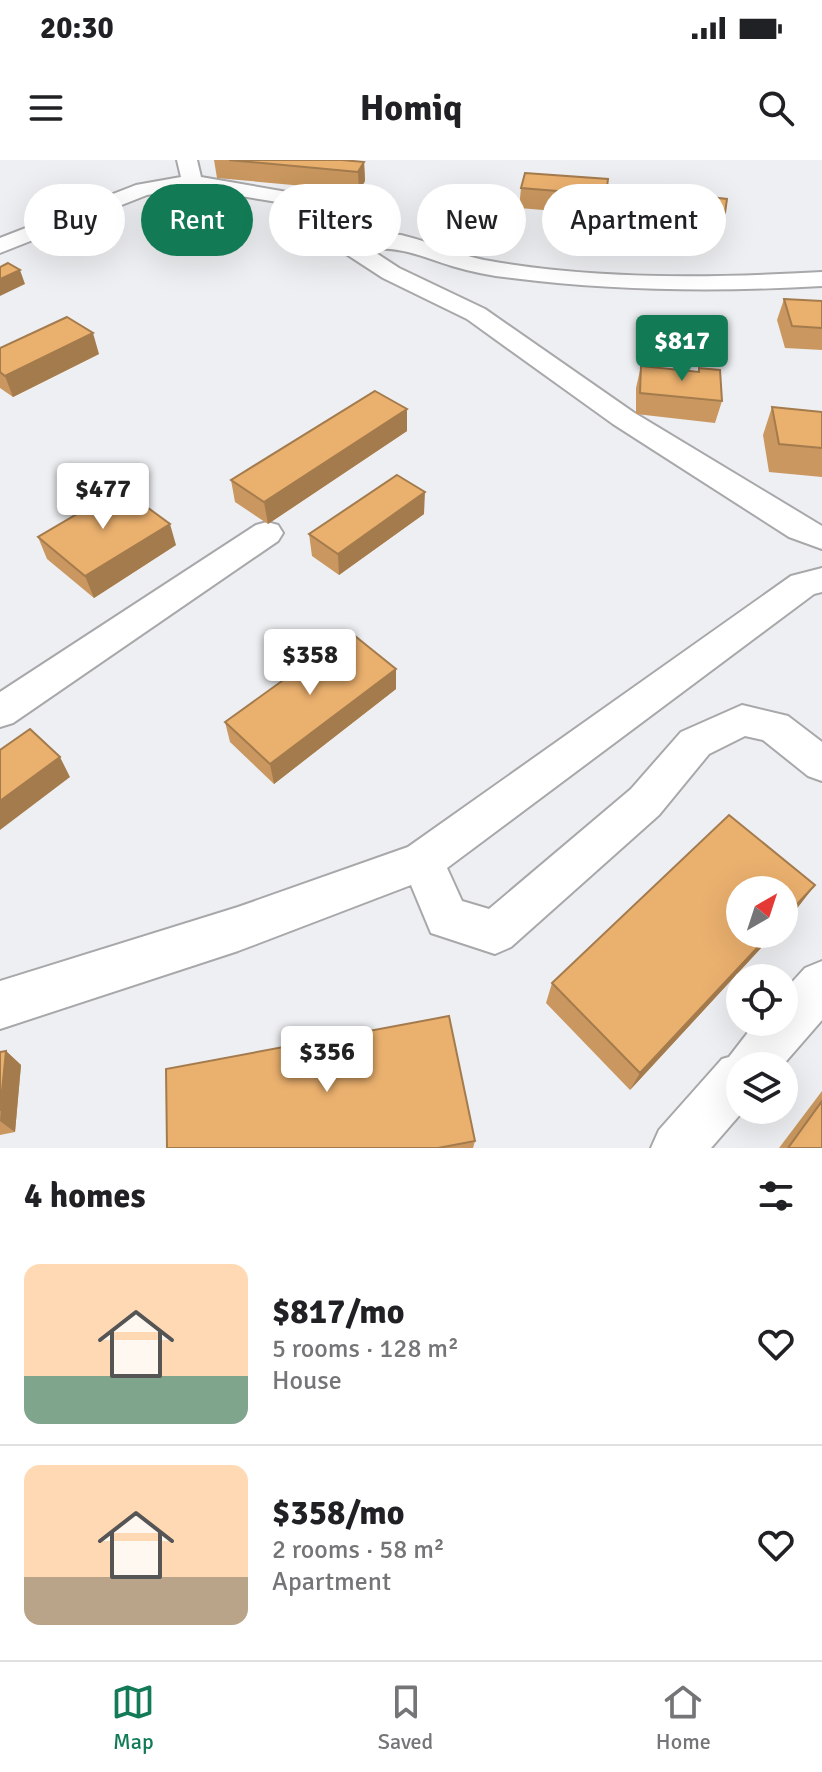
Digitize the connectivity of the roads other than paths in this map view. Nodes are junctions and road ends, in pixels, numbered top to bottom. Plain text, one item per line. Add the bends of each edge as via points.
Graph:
1 (189, 171) edge
2 (269, 191) edge
3 (401, 242) edge
4 (0, 246) edge
5 (365, 256) edge
6 (822, 279) edge
7 (267, 533) dead end
8 (822, 538) edge
9 (822, 580) edge
10 (0, 712) edge
11 (822, 764) edge
12 (422, 861) junction
13 (822, 984) edge
14 (0, 1005) edge
15 (762, 1052) edge
16 (726, 1093) edge
17 (677, 1148) edge

1 - 2 lane
1 - 4 lane
3 - 6 lane via 474,264 609,280 708,285
5 - 8 lane via 476,314 623,418
7 - 10 lane
9 - 12 lane via 803,585
11 - 12 lane via 774,727 742,720 695,743 645,802 495,932 447,918
12 - 14 lane via 238,929
13 - 15 lane
16 - 17 lane

